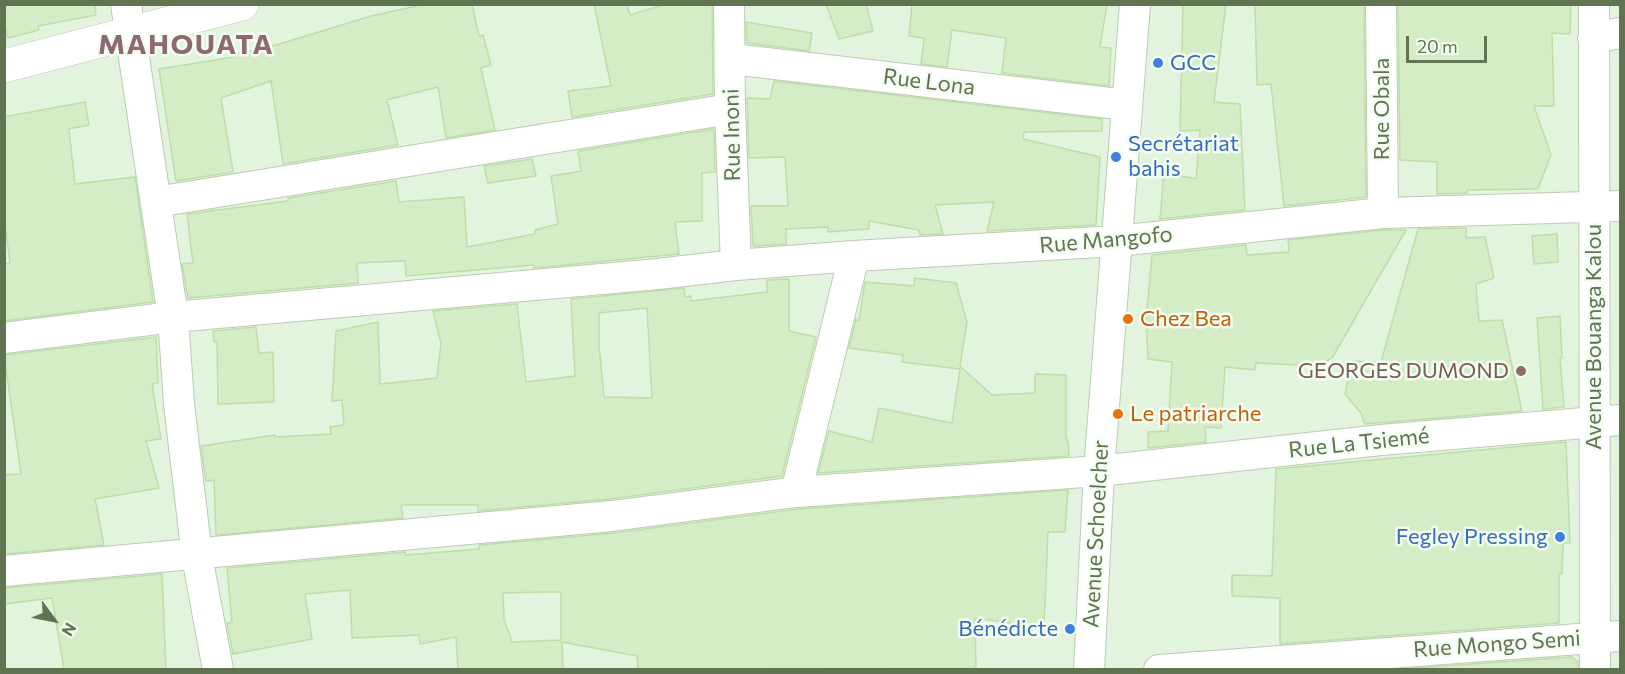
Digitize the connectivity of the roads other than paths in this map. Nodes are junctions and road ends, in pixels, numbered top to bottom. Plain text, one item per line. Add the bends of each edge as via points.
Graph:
1 (242, 4) edge
2 (729, 4) edge
3 (1134, 4) edge
4 (1381, 4) edge
5 (1594, 4) edge
6 (128, 19) edge
7 (1607, 36) edge
8 (732, 59) junction
9 (4, 66) edge
10 (1127, 105) junction
11 (730, 109) junction
12 (156, 202) junction
13 (1607, 207) edge
14 (1383, 213) junction
15 (1117, 242) junction
16 (854, 256) junction
17 (736, 265) junction
18 (173, 317) junction
19 (4, 338) edge
20 (1607, 421) edge
21 (1099, 471) junction
22 (796, 492) junction
23 (197, 556) junction
24 (4, 571) edge
25 (1608, 637) edge
26 (218, 669) edge
27 (1089, 669) edge
28 (1159, 669) edge
29 (1594, 669) edge

1 - 6 street
2 - 8 street, Rue Inoni
3 - 10 street, Avenue Schoelcher
4 - 14 street, Rue Obala
5 - 7 street, Avenue Bouanga Kalou
6 - 9 street
6 - 12 street
7 - 13 street, Avenue Bouanga Kalou
8 - 10 street, Rue Lona
8 - 11 street, Rue Inoni
10 - 15 street, Avenue Schoelcher
11 - 12 street
11 - 17 street, Rue Inoni
12 - 18 street
13 - 14 street, Rue Mangofo
13 - 20 street, Avenue Bouanga Kalou
14 - 15 street, Rue Mangofo
15 - 16 street, Rue Mangofo
15 - 21 street, Avenue Schoelcher
16 - 17 street, Rue Mangofo
16 - 22 street
17 - 18 street, Rue Mangofo
18 - 19 street, Rue Mangofo
18 - 23 street
20 - 21 street, Rue La Tsiemé via 1381,440
20 - 25 street, Avenue Bouanga Kalou
21 - 22 street, Rue La Tsiemé
21 - 27 street, Avenue Schoelcher
22 - 23 street, Rue La Tsiemé via 612,516
23 - 24 street, Rue La Tsiemé
23 - 26 street
25 - 28 street, Rue Mongo Semi
25 - 29 street, Avenue Bouanga Kalou

